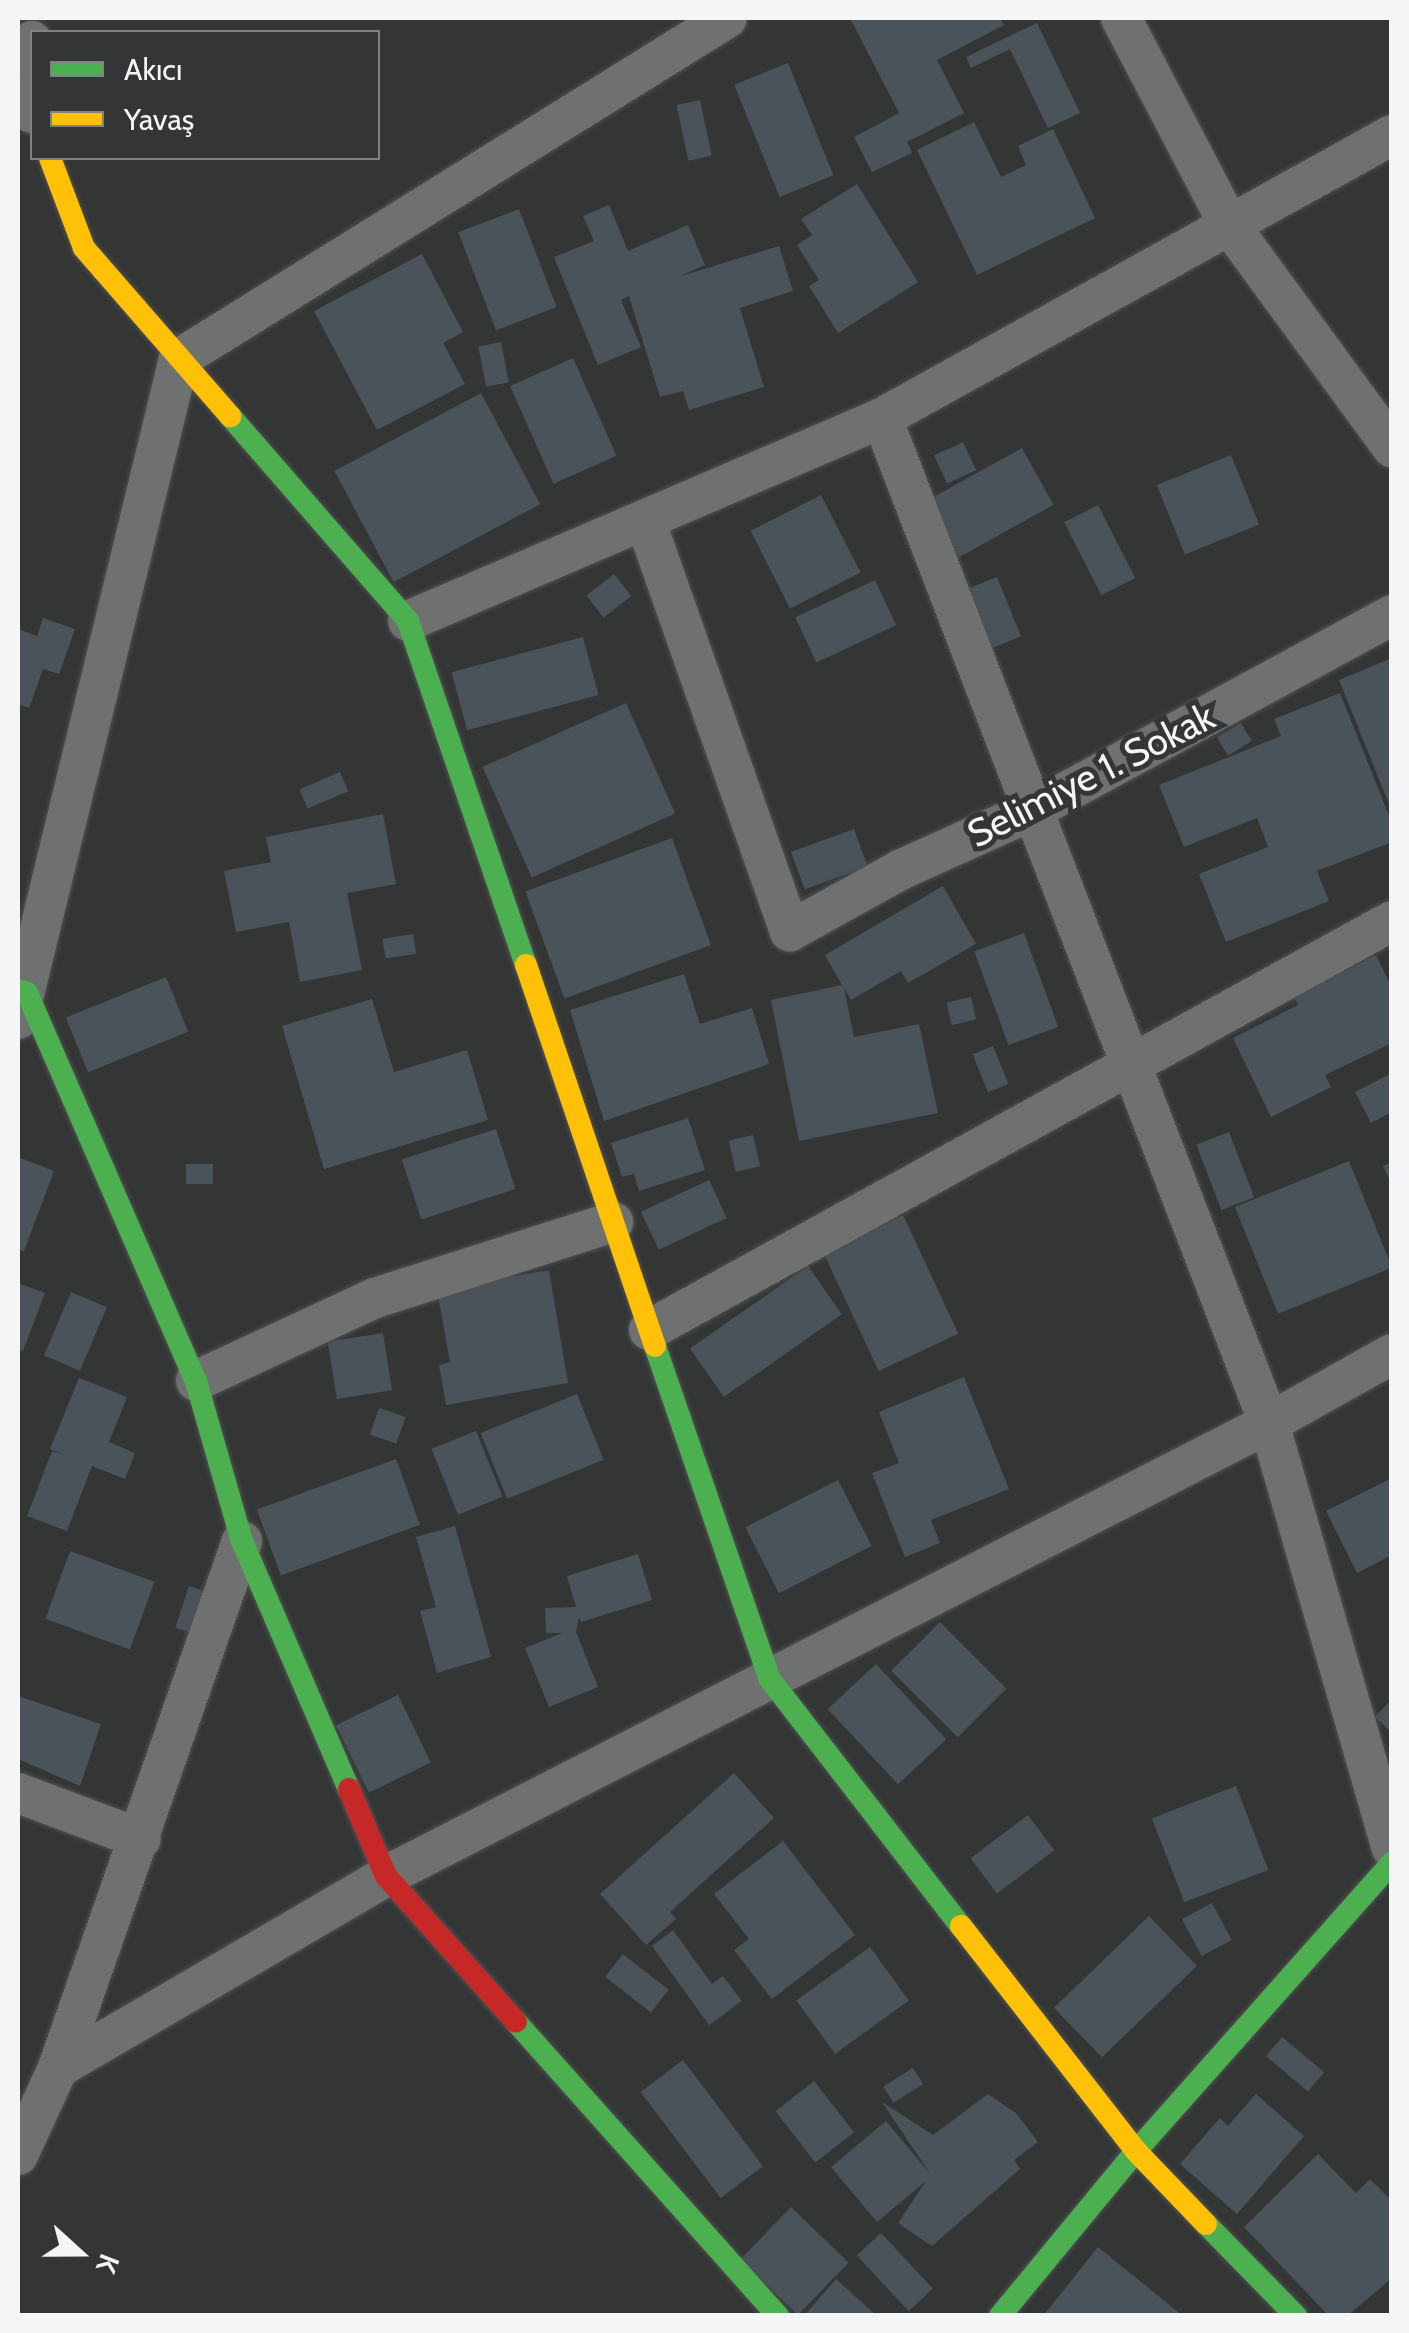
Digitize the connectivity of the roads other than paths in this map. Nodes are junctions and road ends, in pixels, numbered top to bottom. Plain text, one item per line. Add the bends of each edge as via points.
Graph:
1 (728, 18) edge
2 (1121, 18) edge
3 (30, 59) edge
4 (30, 107) edge
5 (1392, 135) edge
6 (51, 160) edge
7 (1228, 223) junction
8 (180, 358) junction
9 (882, 418) junction
10 (1392, 447) edge
11 (645, 520) junction
12 (1392, 616) edge
13 (408, 621) junction
14 (1032, 810) junction
15 (1392, 921) edge
16 (21, 1001) edge
17 (1132, 1068) junction
18 (613, 1222) junction
19 (649, 1330) junction
20 (1392, 1354) edge
21 (196, 1381) junction
22 (1269, 1423) junction
23 (242, 1541) junction
24 (768, 1678) junction
25 (18, 1793) edge
26 (141, 1839) junction
27 (1392, 1848) edge
28 (1392, 1863) edge
29 (386, 1876) junction
30 (58, 2068) junction
31 (1136, 2150) junction
32 (18, 2155) edge
33 (778, 2316) edge
34 (1000, 2316) edge
35 (1296, 2316) edge

1 - 8 street
2 - 7 street
3 - 4 street
5 - 7 street
6 - 8 street via 84,248
7 - 9 street
7 - 10 street
8 - 13 street
8 - 16 street
9 - 11 street
9 - 14 street
11 - 13 street
11 - 14 street, Selimiye 1. Sokak via 790,931 900,870
12 - 14 street, Selimiye 1. Sokak
13 - 18 street
14 - 17 street
15 - 17 street
16 - 21 street
17 - 19 street
17 - 22 street
18 - 19 street
18 - 21 street via 374,1298
19 - 24 street
20 - 22 street
21 - 23 street
22 - 24 street
22 - 27 street
23 - 26 street
23 - 29 street
24 - 29 street
24 - 31 street
25 - 26 street
26 - 30 street
28 - 31 street
29 - 30 street
29 - 33 street
30 - 32 street
31 - 34 street
31 - 35 street

